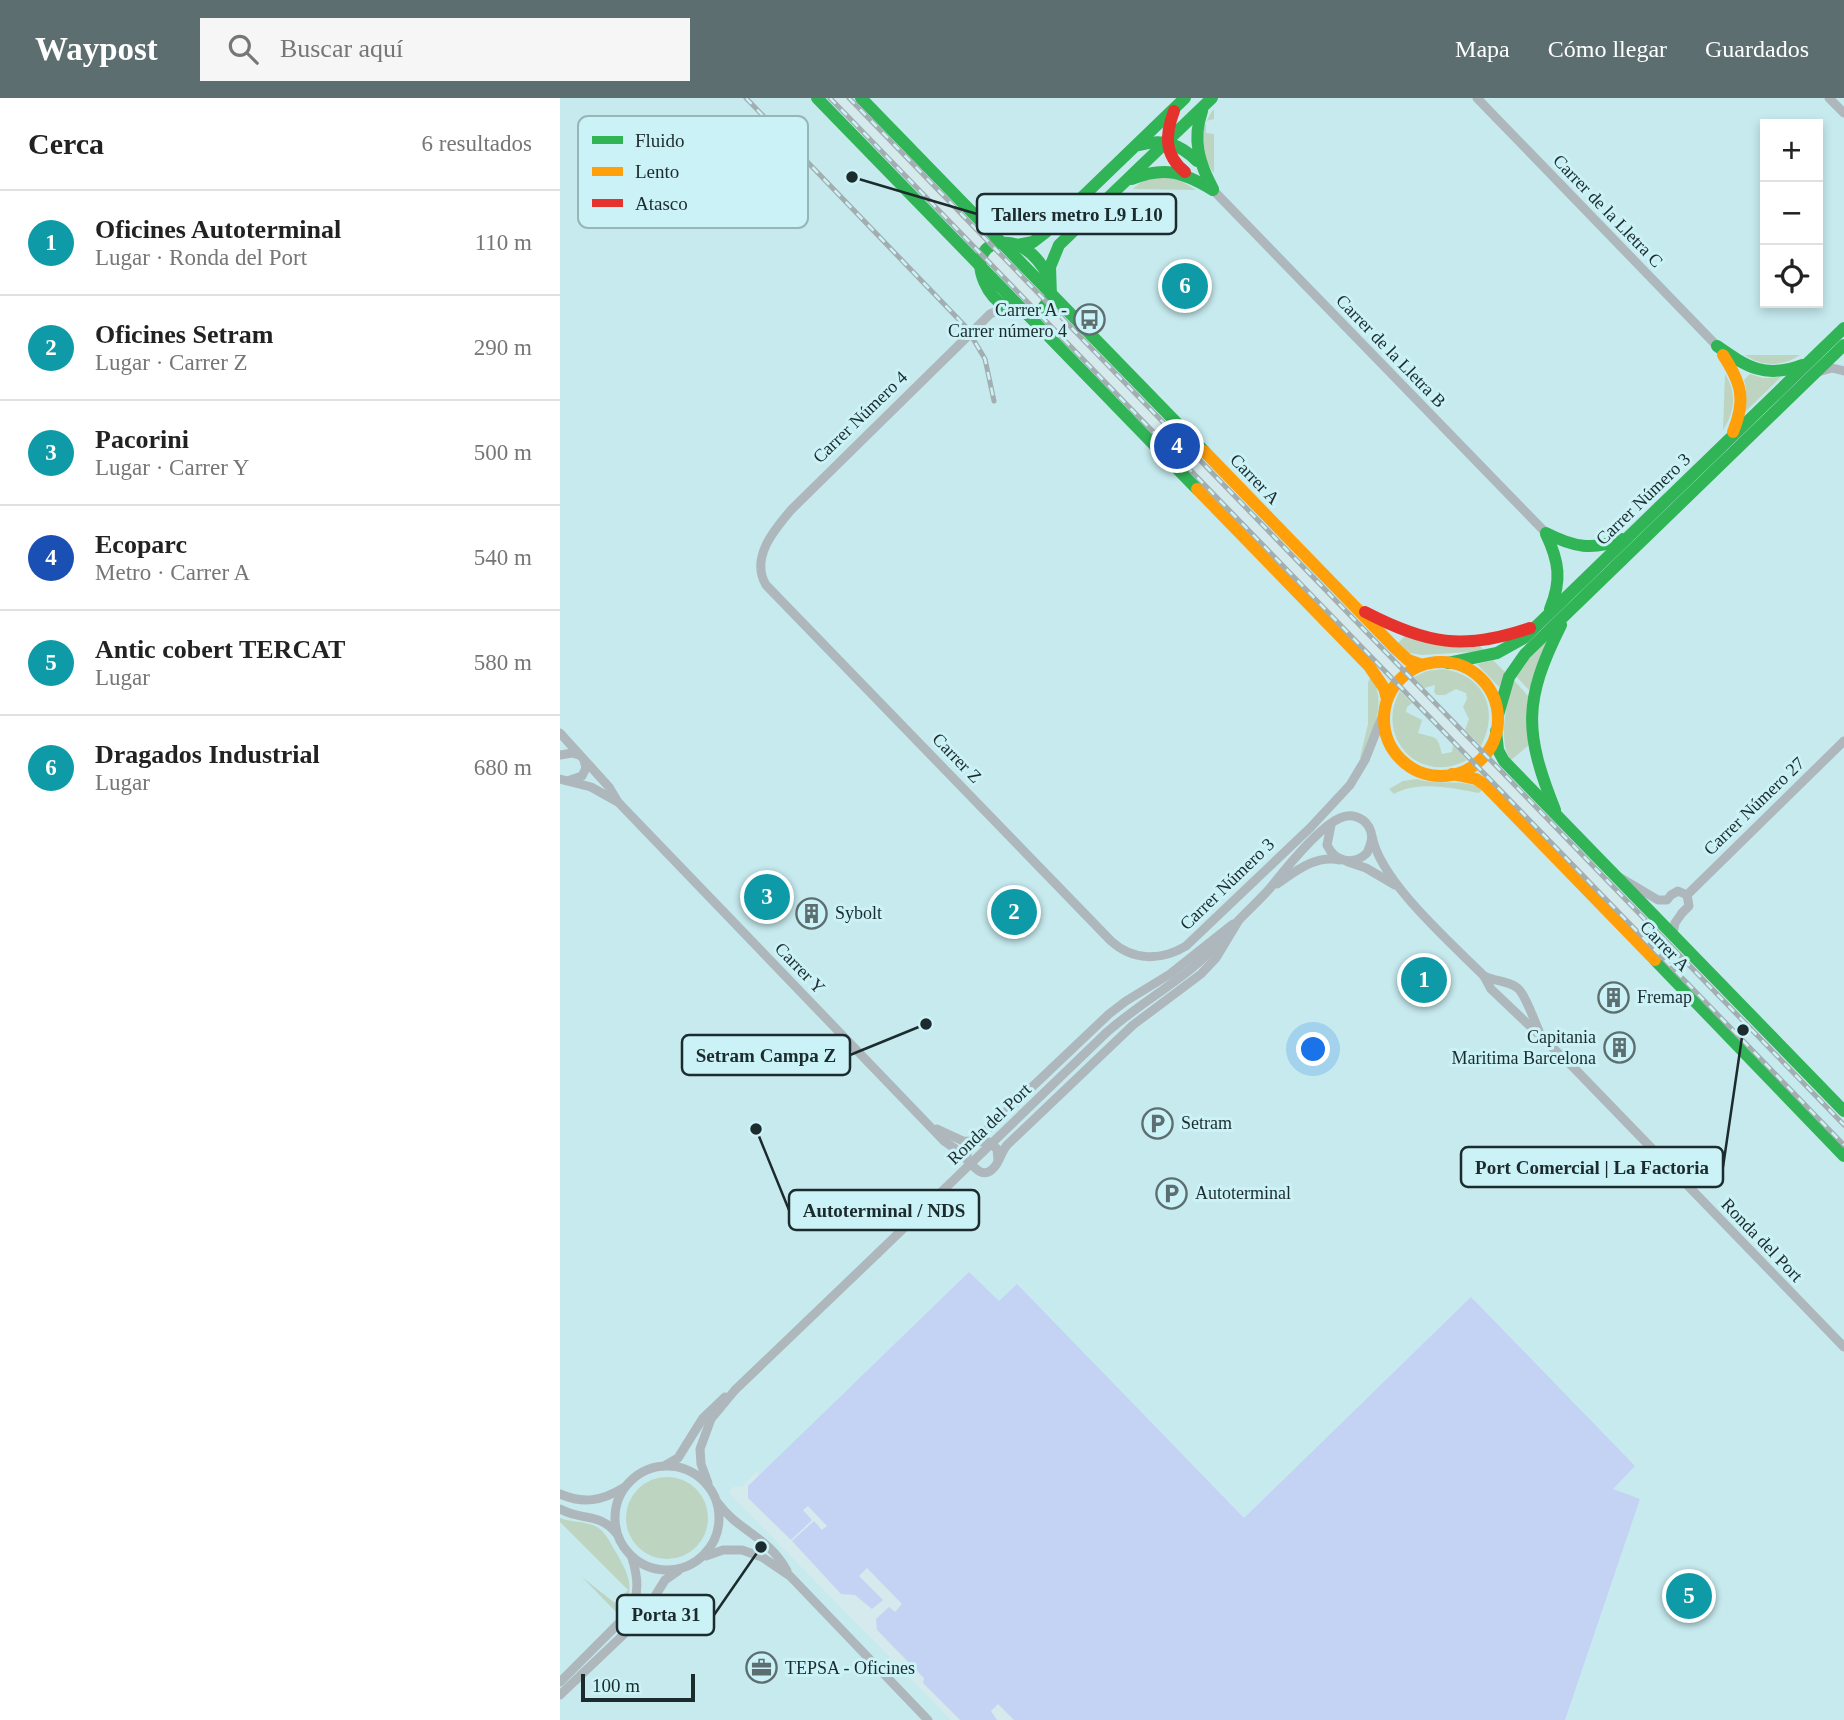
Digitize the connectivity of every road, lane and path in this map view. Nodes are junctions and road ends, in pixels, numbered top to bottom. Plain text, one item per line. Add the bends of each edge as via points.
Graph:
1 (817, 98) edge
2 (861, 98) edge
3 (1185, 98) edge
4 (1477, 98) edge
5 (1829, 98) edge
6 (1209, 102) edge
7 (1175, 108) junction
8 (1844, 113) edge
9 (1167, 142) junction
10 (1135, 146) junction
11 (1201, 167) junction
12 (1191, 176) junction
13 (1126, 182) junction
14 (1213, 190) junction
15 (1002, 242) junction
16 (1017, 245) junction
17 (980, 265) junction
18 (1049, 277) junction
19 (1051, 294) junction
20 (1005, 308) junction
21 (1027, 313) junction
22 (1844, 328) edge
23 (1844, 345) edge
24 (1717, 346) junction
25 (1810, 361) junction
26 (1844, 371) edge
27 (1813, 374) junction
28 (1730, 439) junction
29 (1546, 533) junction
30 (1631, 534) junction
31 (760, 569) joint
32 (1354, 607) junction
33 (1548, 614) junction
34 (1566, 616) junction
35 (1537, 625) junction
36 (1448, 663) junction
37 (1422, 665) junction
38 (1387, 703) junction
39 (1498, 715) junction
40 (1496, 731) junction
41 (560, 733) edge
42 (1844, 741) edge
43 (563, 756) edge
44 (583, 758) junction
45 (560, 773) edge
46 (1452, 775) junction
47 (564, 779) edge
48 (618, 802) junction
49 (1558, 817) junction
50 (1331, 825) junction
51 (1372, 836) junction
52 (1344, 860) junction
53 (1614, 874) junction
54 (1396, 886) junction
55 (1270, 888) junction
56 (1687, 895) junction
57 (1239, 920) junction
58 (1673, 933) junction
59 (1143, 957) joint
60 (1483, 976) junction
61 (1541, 1035) junction
62 (1844, 1111) edge
63 (930, 1125) junction
64 (977, 1141) junction
65 (1844, 1156) edge
66 (968, 1161) junction
67 (998, 1161) junction
68 (1844, 1347) edge
69 (734, 1390) junction
70 (663, 1466) junction
71 (624, 1487) junction
72 (710, 1489) junction
73 (560, 1494) edge
74 (715, 1499) junction
75 (560, 1509) edge
76 (619, 1537) junction
77 (631, 1556) junction
78 (700, 1559) junction
79 (681, 1568) junction
80 (790, 1576) junction
81 (560, 1682) edge
82 (560, 1695) edge
83 (928, 1720) edge

1 - 17 main road
2 - 15 main road
3 - 7 main road
4 - 24 street, Carrer de la Lletra C
5 - 8 street
6 - 9 main road
6 - 11 main road via 1195,142
7 - 9 main road
7 - 10 main road
9 - 10 main road
9 - 11 main road via 1186,149
9 - 12 main road via 1172,160
9 - 13 main road
10 - 16 main road via 1046,232 1033,242
11 - 14 main road
12 - 13 main road via 1152,171
12 - 14 main road
13 - 18 main road via 1059,244
14 - 29 street, Carrer de la Lletra B
15 - 16 main road
15 - 17 main road via 985,248
15 - 19 main road
16 - 18 main road via 1039,260
17 - 20 main road via 989,294
17 - 21 main road
18 - 19 main road
19 - 21 main road via 1042,309
19 - 32 main road, Carrer A
20 - 21 main road
20 - 31 street, Carrer Número 4 via 981,324 791,510 766,545
21 - 38 main road via 1369,666 1384,688
22 - 25 main road, Carrer Número 3
23 - 27 main road, Carrer Número 3
24 - 25 main road via 1764,372 1793,369
24 - 28 main road via 1735,373 1742,397
25 - 28 main road, Carrer Número 3
26 - 27 street via 1826,369
27 - 34 main road, Carrer Número 3
28 - 30 main road, Carrer Número 3
29 - 30 main road via 1585,548 1610,545
29 - 33 main road via 1560,570
30 - 33 main road, Carrer Número 3
31 - 59 street, Carrer Z via 766,585 1111,941
32 - 35 main road via 1408,634 1447,643 1484,642
32 - 37 main road, Carrer A via 1404,657
33 - 35 main road, Carrer Número 3
34 - 39 main road, Carrer Número 3 via 1516,665
34 - 49 main road via 1540,666 1530,716 1533,750
35 - 36 main road, Carrer Número 3 via 1509,649
36 - 37 main road
36 - 39 main road via 1465,667 1484,680 1493,693
37 - 38 main road via 1401,677
38 - 46 main road via 1387,735 1399,758 1430,775
38 - 59 street, Carrer Número 3 via 1358,773 1315,822 1186,946 1168,955
39 - 40 main road
40 - 46 main road via 1481,759
40 - 49 main road, Carrer A via 1504,761
41 - 44 street
42 - 56 street, Carrer Número 27
43 - 44 street
44 - 47 street via 586,768 582,776
44 - 48 street
45 - 47 street
46 - 65 main road, Carrer A via 1485,785
47 - 48 street via 591,786
48 - 63 street, Carrer Y
49 - 53 main road, Carrer A
50 - 51 street via 1341,817 1356,816 1367,823
50 - 52 street via 1327,845
50 - 55 street
51 - 52 street via 1367,853
51 - 54 street via 1375,851
52 - 54 street
52 - 55 street, Carrer Número 3 via 1309,863
53 - 56 street via 1658,900 1667,900 1678,891
53 - 58 main road, Carrer A
54 - 60 street, Ronda del Port
55 - 57 street, Ronda del Port
56 - 58 street via 1689,906
57 - 64 street via 1109,1014
57 - 67 street via 1210,965 1133,1025 1007,1145
57 - 69 street, Ronda del Port, bridge via 1190,970 1107,1033
58 - 62 main road, Carrer A
60 - 61 street, Ronda del Port via 1521,1020
60 - 61 street, Ronda del Port via 1518,987
61 - 68 street, Ronda del Port
63 - 64 street via 954,1138
63 - 66 street, Carrer Y
64 - 66 street via 968,1150
64 - 67 street via 993,1144
66 - 67 street via 973,1169 985,1172
69 - 70 street via 707,1412 678,1458
69 - 72 street via 711,1419 702,1441 701,1464
70 - 71 street via 639,1473
70 - 72 street via 693,1473
71 - 73 street via 612,1495 583,1501
71 - 76 street via 615,1512
72 - 74 street
74 - 78 street via 718,1531
74 - 80 street via 730,1517 776,1553
75 - 76 street via 598,1519
76 - 77 street
77 - 79 street via 659,1570
77 - 81 street via 637,1584 633,1606
78 - 79 street
78 - 80 street via 723,1550 742,1550
79 - 82 street via 665,1580 642,1617
80 - 83 street

